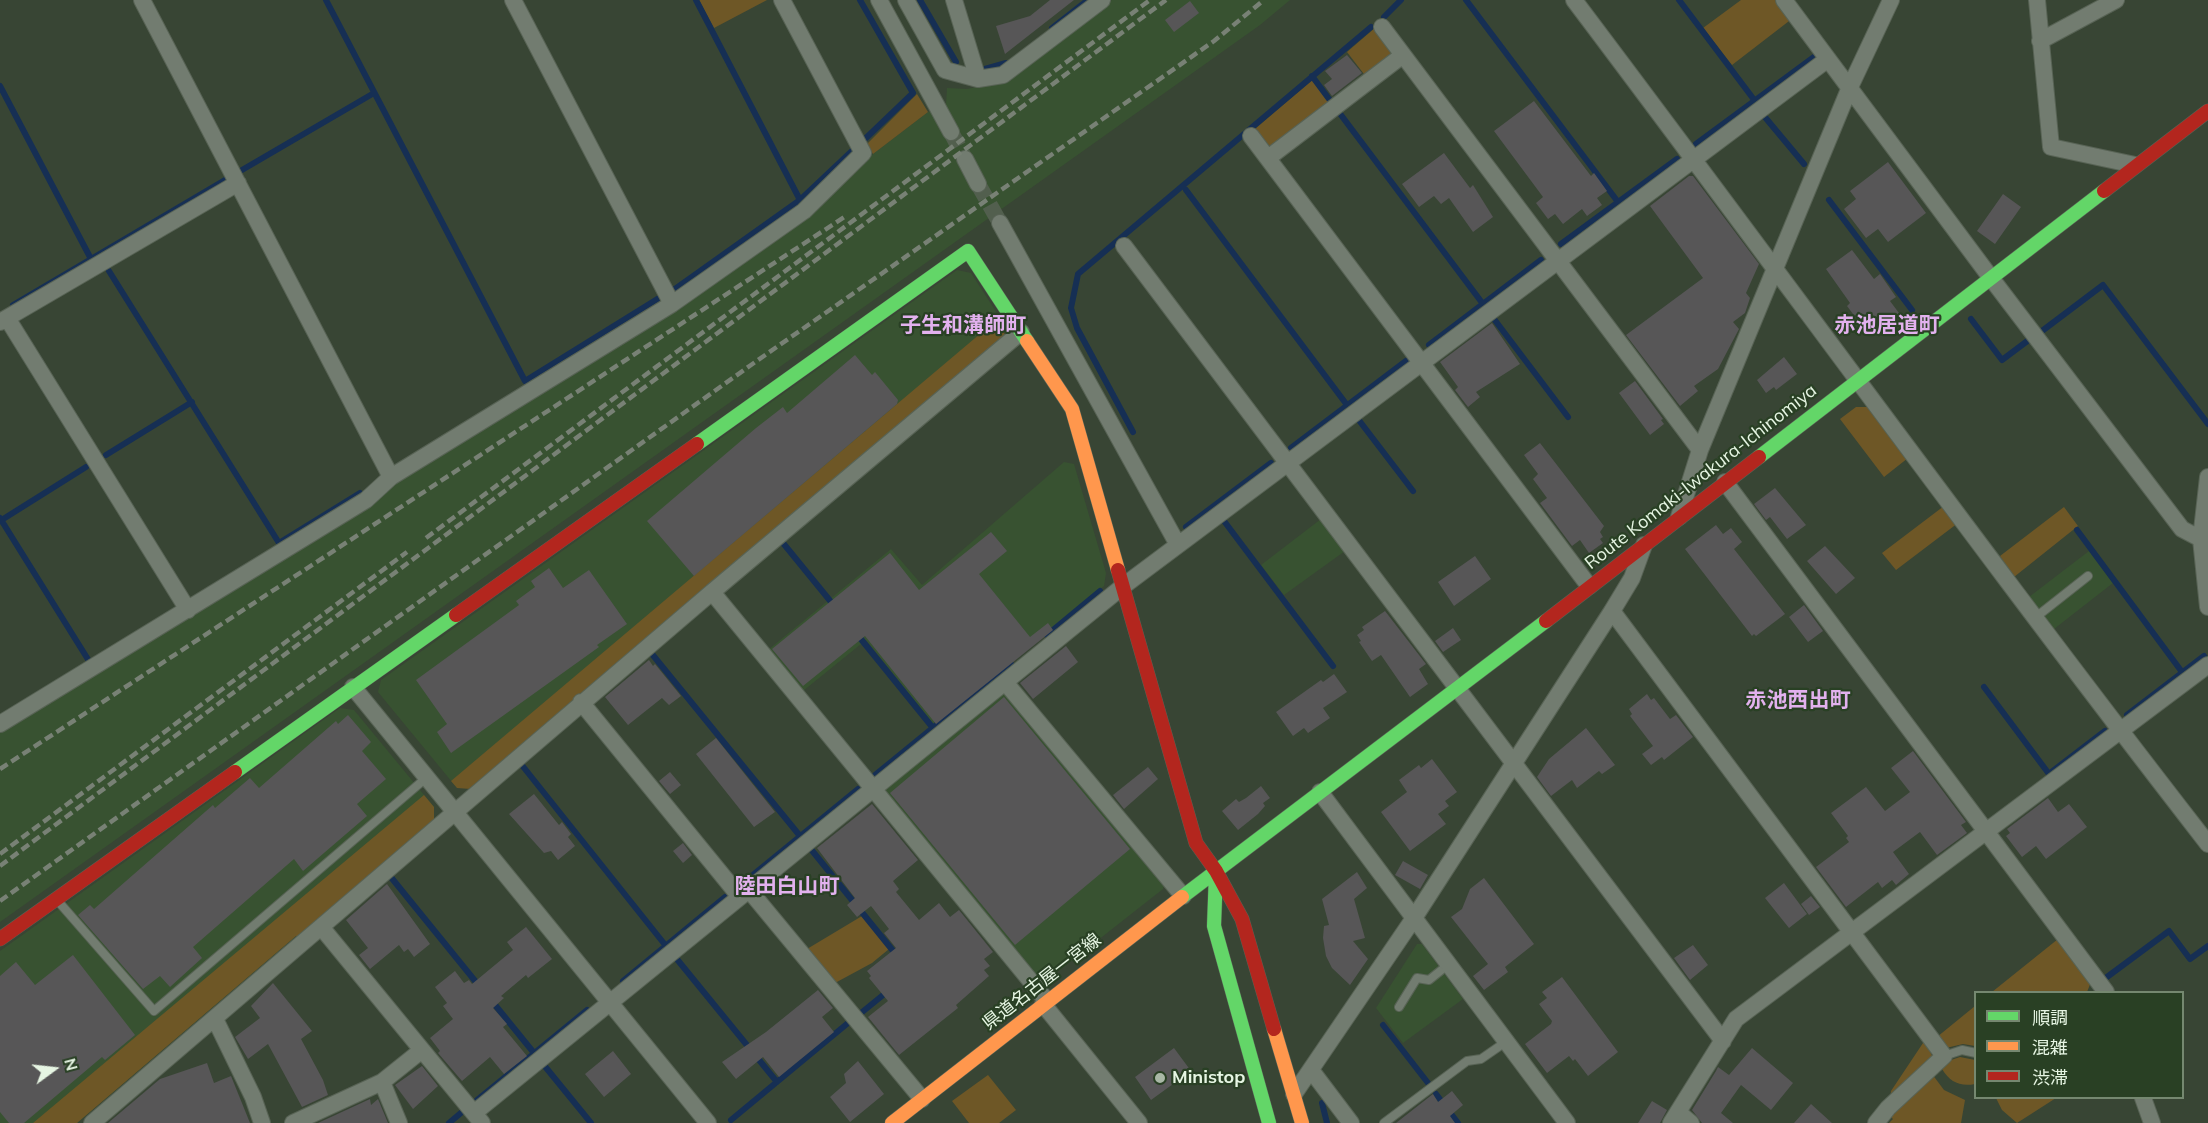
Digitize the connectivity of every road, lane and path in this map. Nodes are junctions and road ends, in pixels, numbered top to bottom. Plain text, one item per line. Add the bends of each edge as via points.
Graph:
1 (142, 0) edge
2 (513, 0) edge
3 (782, 0) edge
4 (879, 0) edge
5 (906, 0) edge
6 (954, 0) edge
7 (1102, 0) edge
8 (1574, 0) edge
9 (1784, 0) edge
10 (1891, 0) edge
11 (2037, 0) edge
12 (2116, 0) edge
13 (1382, 27) dead end
14 (2040, 41) junction
15 (1403, 55) junction
16 (1828, 59) junction
17 (978, 79) junction
18 (1850, 87) junction
19 (2208, 111) edge
20 (951, 132) tunnel mouth
21 (1251, 136) dead end
22 (1268, 158) junction
23 (965, 159) tunnel mouth
24 (1694, 159) junction
25 (2135, 165) junction
26 (238, 183) junction
27 (978, 184) tunnel mouth
28 (1000, 223) tunnel mouth
29 (1124, 246) dead end
30 (1558, 261) junction
31 (1775, 273) junction
32 (1991, 278) junction
33 (672, 304) junction
34 (4, 320) edge
35 (1021, 332) junction
36 (1421, 363) junction
37 (1858, 378) junction
38 (1700, 450) junction
39 (1287, 463) junction
40 (391, 477) junction
41 (2208, 477) edge
42 (1725, 482) junction
43 (1679, 517) junction
44 (2201, 539) junction
45 (1646, 542) junction
46 (1178, 545) junction
47 (2088, 576) dead end
48 (1589, 585) junction
49 (1122, 586) junction
50 (712, 592) junction
51 (2208, 607) edge
52 (188, 610) junction
53 (1612, 611) junction
54 (2036, 617) junction
55 (2208, 665) edge
56 (1005, 682) junction
57 (353, 687) junction
58 (1457, 689) junction
59 (581, 702) junction
60 (0, 724) edge
61 (2120, 731) junction
62 (1514, 764) junction
63 (426, 778) junction
64 (873, 789) junction
65 (1320, 792) junction
66 (453, 811) junction
67 (1986, 832) junction
68 (2208, 844) edge
69 (1216, 871) junction
70 (744, 894) junction
71 (1183, 896) junction
72 (56, 898) junction
73 (1414, 918) junction
74 (322, 928) junction
75 (1851, 933) junction
76 (0, 939) edge
77 (1450, 964) junction
78 (2105, 991) edge
79 (610, 1003) junction
80 (1045, 1003) junction
81 (1399, 1007) dead end
82 (215, 1019) junction
83 (1507, 1041) junction
84 (1723, 1041) junction
85 (422, 1050) junction
86 (1974, 1053) edge
87 (1944, 1056) junction
88 (1311, 1070) junction
89 (382, 1082) junction
90 (1294, 1094) junction
91 (922, 1099) junction
92 (2143, 1099) edge
93 (911, 1117) edge
94 (478, 1118) edge
95 (1680, 1120) edge
96 (92, 1123) edge
97 (262, 1123) edge
98 (293, 1123) edge
99 (399, 1123) edge
100 (708, 1123) edge
101 (892, 1123) edge
102 (1139, 1123) edge
103 (1269, 1123) edge
104 (1302, 1123) edge
105 (1351, 1123) edge
106 (1384, 1123) edge
107 (1568, 1123) edge
108 (1876, 1123) edge
109 (2152, 1123) edge

1 - 26 street
2 - 33 street
3 - 33 street via 863,153 804,211
4 - 20 street
5 - 17 street via 945,70
6 - 17 street
7 - 17 street via 1003,75
8 - 24 street
9 - 16 street
10 - 18 street
11 - 14 street
12 - 14 street
13 - 15 street
14 - 25 street via 2051,147
15 - 22 street
15 - 30 street
16 - 18 street
16 - 24 street
18 - 31 street
18 - 32 street
19 - 25 main road, Route Komaki-Iwakura-Ichinomiya
21 - 22 street
22 - 36 street
23 - 27 street
24 - 30 street
24 - 31 street
25 - 32 main road, Route Komaki-Iwakura-Ichinomiya
26 - 34 street
26 - 40 street
28 - 46 street
29 - 39 street
30 - 36 street
30 - 38 street
31 - 37 street
31 - 38 street
32 - 37 main road, Route Komaki-Iwakura-Ichinomiya
32 - 44 street via 2182,529
33 - 40 street
34 - 52 street
35 - 49 main road via 1072,409
35 - 50 street
35 - 57 main road via 968,251
36 - 39 street
36 - 48 street
37 - 42 main road, Route Komaki-Iwakura-Ichinomiya
37 - 54 street
38 - 43 street
39 - 46 street
39 - 58 street
40 - 52 street via 366,500
41 - 44 street
42 - 43 main road, Route Komaki-Iwakura-Ichinomiya
42 - 67 street
43 - 45 main road, Route Komaki-Iwakura-Ichinomiya
44 - 51 street
45 - 48 main road, Route Komaki-Iwakura-Ichinomiya
45 - 53 street via 1632,578
46 - 49 street
47 - 54 lane
48 - 58 main road, Route Komaki-Iwakura-Ichinomiya
49 - 56 street
49 - 69 main road via 1196,843
50 - 59 street
50 - 64 street
52 - 60 street
53 - 62 street
53 - 75 street
54 - 61 street
55 - 61 street
56 - 64 street
56 - 71 street
57 - 63 street
57 - 72 main road
58 - 62 street
58 - 65 main road, Route Komaki-Iwakura-Ichinomiya
59 - 66 street
59 - 70 street
61 - 67 street
61 - 68 street
62 - 73 street
62 - 84 street
63 - 66 street
63 - 72 lane via 154,1011
64 - 70 street
64 - 80 street
65 - 69 main road, Route Komaki-Iwakura-Ichinomiya
65 - 73 street
66 - 74 street
66 - 79 street
67 - 75 street
67 - 78 street
69 - 71 main road, 県道名古屋一宮線
69 - 90 main road via 1242,919
69 - 103 main road via 1214,926
70 - 79 street
70 - 91 street
71 - 80 main road, 県道名古屋一宮線
72 - 76 main road
73 - 77 street
73 - 88 street
74 - 82 street
74 - 85 street
75 - 84 street via 1736,1019
75 - 87 street
77 - 81 lane via 1429,980 1417,978
77 - 83 street
79 - 94 street
79 - 100 street
80 - 91 main road, 県道名古屋一宮線
80 - 102 street
82 - 96 street
82 - 97 street
83 - 106 lane via 1481,1059 1467,1060
83 - 107 street
84 - 95 street
85 - 89 street
85 - 94 street
86 - 87 lane via 1962,1050
87 - 108 street
88 - 90 street
88 - 105 street
89 - 98 street
89 - 99 street
90 - 104 main road
91 - 93 main road, 県道名古屋一宮線
92 - 109 street
93 - 101 main road, 県道名古屋一宮線

